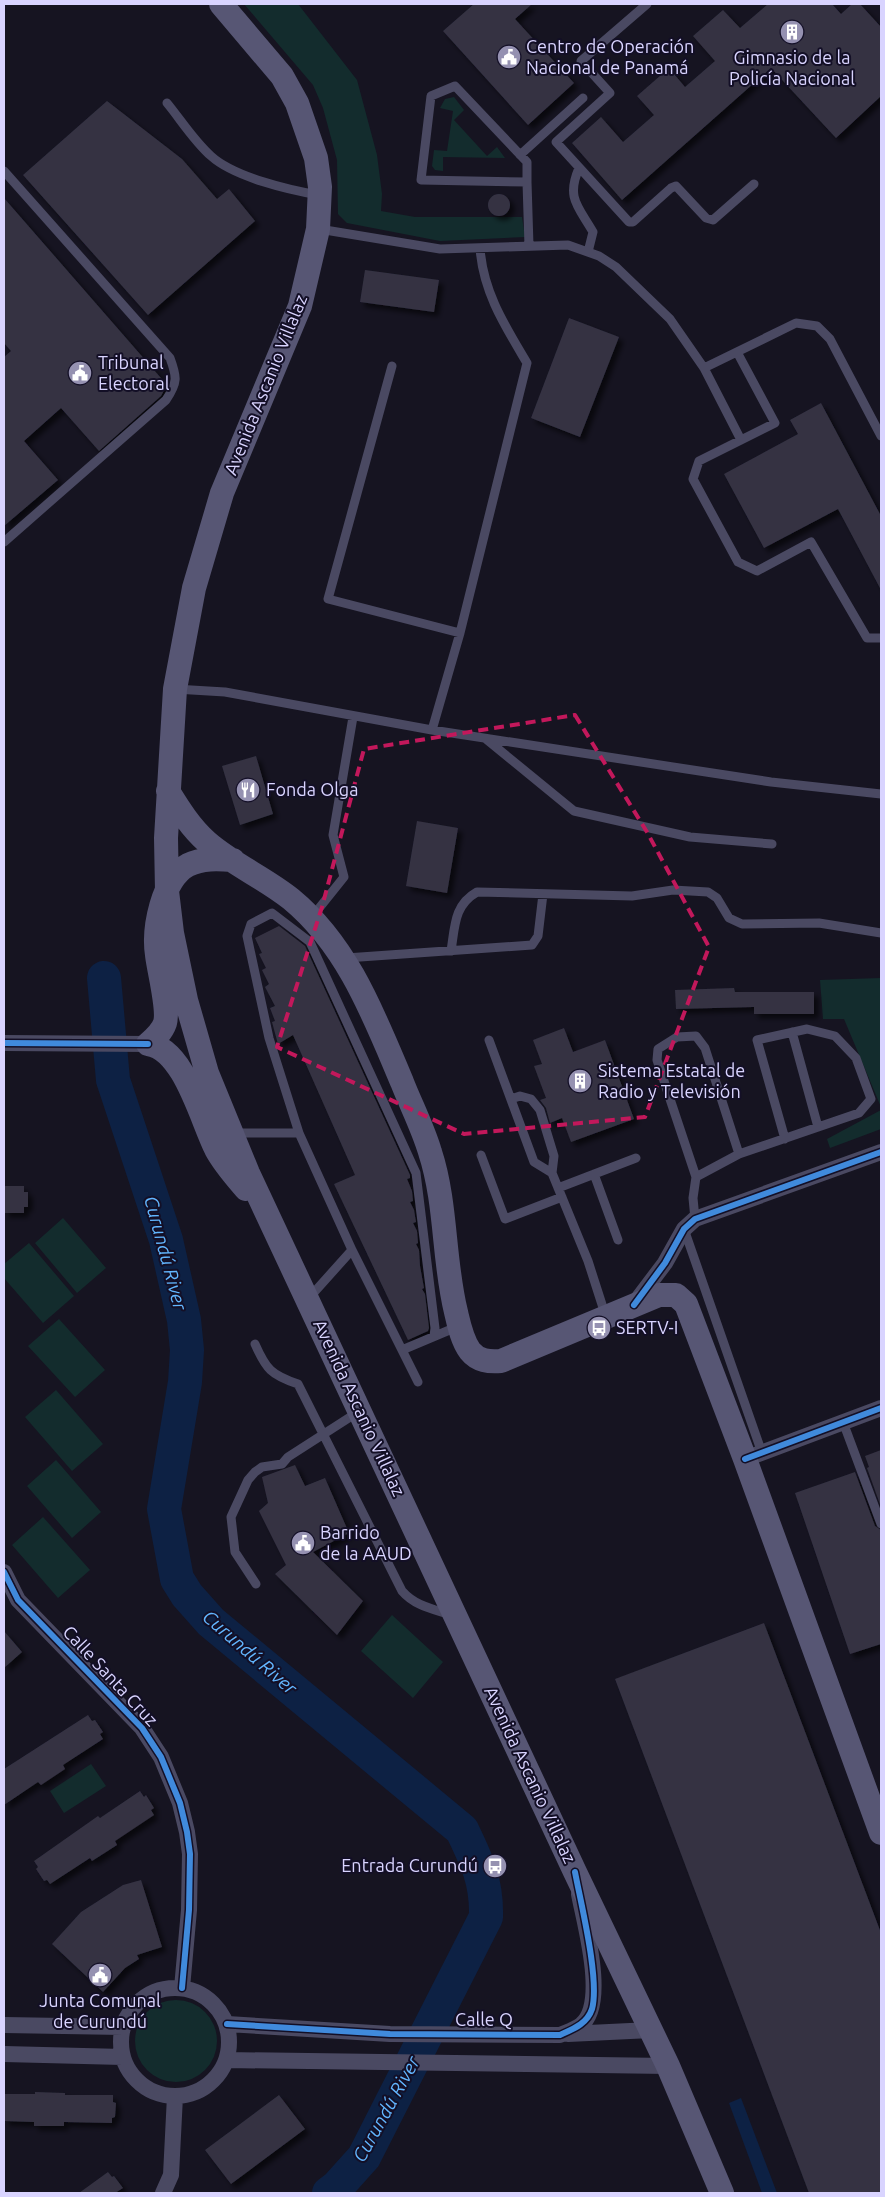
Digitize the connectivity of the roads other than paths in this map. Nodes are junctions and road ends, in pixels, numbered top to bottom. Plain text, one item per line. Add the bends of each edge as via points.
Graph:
1 (221, 4) edge
2 (647, 4) edge
3 (583, 98) dead end
4 (166, 103) dead end
5 (520, 155) junction
6 (579, 168) junction
7 (4, 171) edge
8 (527, 182) junction
9 (754, 184) dead end
10 (320, 196) junction
11 (318, 229) junction
12 (529, 246) junction
13 (480, 248) junction
14 (588, 252) junction
15 (737, 352) junction
16 (392, 366) dead end
17 (704, 368) junction
18 (881, 436) edge
19 (742, 440) junction
20 (4, 542) edge
21 (460, 633) junction
22 (881, 638) edge
23 (175, 688) junction
24 (352, 717) junction
25 (432, 730) junction
26 (485, 738) junction
27 (168, 791) junction
28 (881, 794) edge
29 (772, 844) dead end
30 (233, 860) junction
31 (167, 891) junction
32 (543, 894) junction
33 (311, 918) junction
34 (881, 933) edge
35 (451, 951) junction
36 (344, 958) junction
37 (792, 1032) junction
38 (489, 1040) dead end
39 (4, 1043) edge
40 (142, 1044) junction
41 (511, 1099) junction
42 (818, 1127) junction
43 (230, 1133) junction
44 (299, 1134) junction
45 (785, 1139) junction
46 (881, 1152) edge
47 (481, 1154) dead end
48 (739, 1154) junction
49 (636, 1158) dead end
50 (552, 1173) junction
51 (594, 1174) junction
52 (696, 1178) junction
53 (558, 1188) junction
54 (562, 1197) junction
55 (266, 1212) junction
56 (689, 1224) junction
57 (618, 1240) dead end
58 (352, 1250) junction
59 (308, 1300) junction
60 (634, 1305) junction
61 (606, 1317) junction
62 (459, 1326) junction
63 (434, 1336) junction
64 (256, 1344) dead end
65 (402, 1350) junction
66 (418, 1382) dead end
67 (881, 1408) edge
68 (360, 1411) junction
69 (843, 1422) junction
70 (323, 1434) junction
71 (753, 1456) junction
72 (881, 1524) edge
73 (4, 1572) edge
74 (256, 1584) dead end
75 (456, 1617) junction
76 (881, 1832) edge
77 (575, 1872) junction
78 (182, 1988) junction
79 (227, 2024) junction
80 (4, 2025) edge
81 (123, 2027) junction
82 (651, 2030) junction
83 (560, 2035) junction
84 (4, 2054) edge
85 (123, 2057) junction
86 (227, 2060) junction
87 (668, 2066) junction
88 (175, 2096) junction
89 (163, 2193) edge
90 (722, 2193) edge

1 - 10 main road, Avenida Ascanio Villalaz via 282,76 297,103 316,158
2 - 6 lane via 581,61 610,93 556,142
3 - 5 lane
4 - 10 lane via 212,157 242,174 287,190
5 - 8 lane via 527,162
5 - 8 lane via 455,86 431,96 421,180
6 - 9 lane via 630,222 676,186 706,218 713,220
6 - 14 lane via 573,183 575,202 593,232
7 - 20 lane via 170,358 176,376 175,387 166,400
8 - 12 lane
10 - 11 main road, Avenida Ascanio Villalaz
11 - 13 lane via 440,249
11 - 23 main road, Avenida Ascanio Villalaz via 300,306 222,493 194,588
12 - 13 lane
12 - 14 lane via 568,245
13 - 21 lane via 481,270 495,308 527,363
14 - 17 lane via 616,267 670,319
15 - 17 lane
15 - 18 lane via 796,323 817,326 830,338
15 - 19 lane via 775,423
16 - 21 lane via 328,599
17 - 19 lane
19 - 22 lane via 699,460 693,479 738,562 757,571 811,542 867,638
21 - 25 lane
23 - 24 lane via 225,692
23 - 27 main road, Avenida Ascanio Villalaz
24 - 25 lane
24 - 33 lane via 333,835 344,877
25 - 26 lane
26 - 28 lane via 770,782
26 - 29 lane via 574,811 690,837
27 - 30 main road via 198,833
27 - 31 main road, Avenida Ascanio Villalaz
30 - 31 main road via 206,860 188,865 174,878
30 - 33 main road via 291,899
31 - 40 main road via 155,936 166,1018 160,1033
31 - 43 main road, Avenida Ascanio Villalaz via 174,942 191,1018 207,1073
32 - 34 lane via 632,896 673,890 708,892 717,898 730,918 742,924 818,923
32 - 35 lane via 538,936 532,945
32 - 35 lane via 477,892 466,898 458,911
33 - 36 main road
35 - 36 lane
36 - 62 main road via 385,1041 430,1152
37 - 42 lane
37 - 42 lane via 807,1029 835,1036 856,1058 871,1099 859,1113
37 - 45 lane via 757,1040
38 - 41 lane
39 - 40 street
40 - 55 main road via 163,1049 176,1061 221,1158
41 - 50 lane via 534,1162
41 - 50 lane via 520,1096 530,1099 540,1110 554,1156
42 - 45 lane
43 - 44 lane
43 - 55 main road, Avenida Ascanio Villalaz
44 - 58 lane
44 - 63 lane via 269,1038 247,936 251,924 272,913 310,942 416,1173
45 - 48 lane
46 - 56 street
47 - 54 lane via 504,1219
48 - 52 lane
48 - 52 lane via 705,1048 696,1036 677,1037 658,1049 657,1060
49 - 51 lane
50 - 53 lane
51 - 53 lane
51 - 57 lane
52 - 56 lane
53 - 54 lane
54 - 61 lane
55 - 59 main road, Avenida Ascanio Villalaz
56 - 60 street
56 - 71 lane
58 - 59 lane
58 - 65 lane
59 - 68 main road, Avenida Ascanio Villalaz
60 - 61 main road
60 - 71 main road via 660,1295 676,1295 686,1304
61 - 62 main road via 495,1362 473,1354 464,1342
62 - 63 lane
63 - 65 lane
64 - 70 lane via 265,1365 282,1378 298,1384
65 - 66 lane
67 - 69 street
68 - 70 lane
68 - 75 main road, Avenida Ascanio Villalaz
69 - 71 street
69 - 72 lane
70 - 74 lane via 282,1464 262,1467 255,1472 231,1517 235,1552
70 - 75 lane via 402,1591 408,1599 420,1605
71 - 76 main road
73 - 78 street, Calle Santa Cruz via 18,1600 142,1728 161,1757 180,1803 190,1854
75 - 77 main road, Avenida Ascanio Villalaz
77 - 82 main road, Avenida Ascanio Villalaz
77 - 83 street, Calle Q via 594,1977 592,2009 582,2024
78 - 79 street via 205,1996 222,2013
78 - 81 street via 152,1992 129,2013
79 - 83 street, Calle Q via 390,2034
79 - 86 street via 230,2036
80 - 81 street
81 - 85 street
82 - 83 street
82 - 87 main road, Avenida Ascanio Villalaz
84 - 85 street
85 - 88 street via 137,2081 161,2095
86 - 87 street
86 - 88 street via 206,2086 191,2094
87 - 90 main road, Avenida Ascanio Villalaz
88 - 89 street via 171,2175

